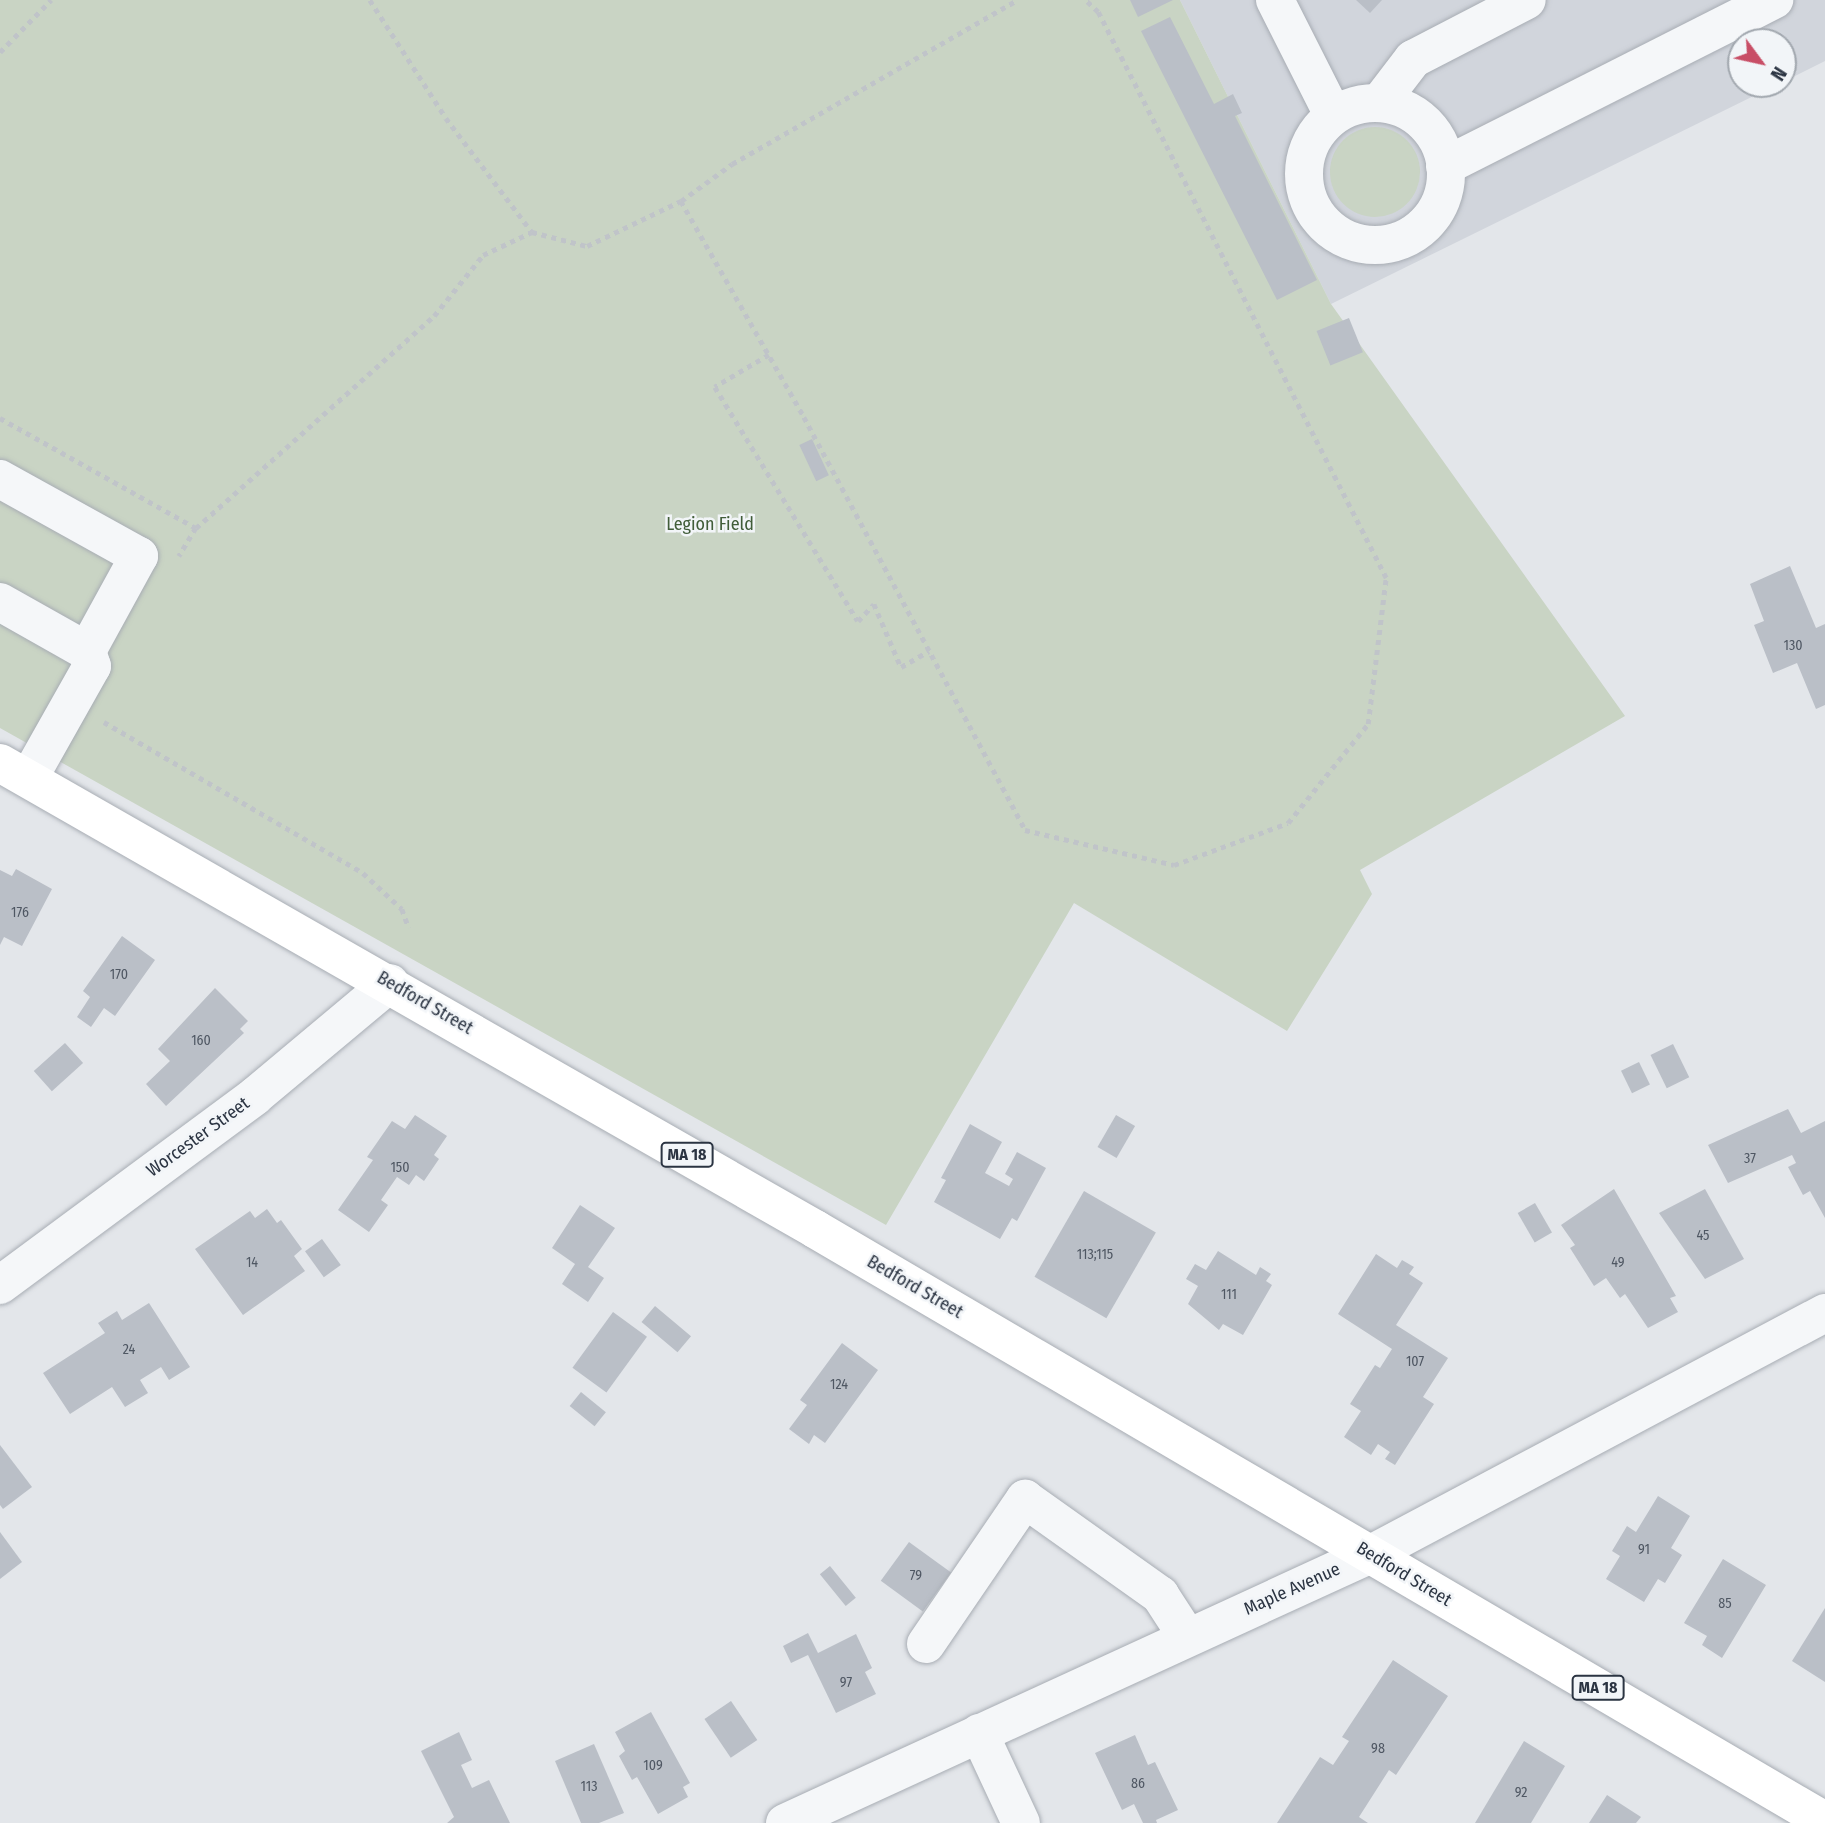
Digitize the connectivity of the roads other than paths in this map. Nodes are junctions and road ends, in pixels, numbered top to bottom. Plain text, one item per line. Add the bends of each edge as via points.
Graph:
1 (1275, 0) edge
2 (1527, 0) edge
3 (1774, 0) edge
4 (1380, 102) junction
5 (1332, 115) junction
6 (1446, 166) junction
7 (0, 479) edge
8 (0, 602) edge
9 (87, 651) junction
10 (15, 771) edge
11 (390, 983) junction
12 (0, 1285) edge
13 (1825, 1313) edge
14 (1371, 1554) junction
15 (1186, 1636) junction
16 (926, 1644) dead end
17 (979, 1732) junction
18 (1825, 1821) edge
19 (785, 1823) edge
20 (1021, 1823) edge

1 - 5 street
2 - 4 street via 1413,59
3 - 6 street
4 - 5 street via 1355,105
4 - 6 street via 1404,108 1425,122 1439,142
5 - 6 street via 1307,153 1307,198 1318,218 1356,243 1402,240 1421,228 1440,200
7 - 9 street via 139,556
8 - 9 street
9 - 10 street via 92,666
10 - 11 main road, Bedford Street / MA 18
11 - 12 street, Worcester Street via 255,1096
11 - 14 main road, Bedford Street / MA 18
13 - 14 street, Maple Avenue
14 - 15 street, Maple Avenue
14 - 18 main road, Bedford Street / MA 18
15 - 16 street via 1160,1595 1025,1499
15 - 17 street, Maple Avenue
17 - 19 street, Maple Avenue
17 - 20 street

